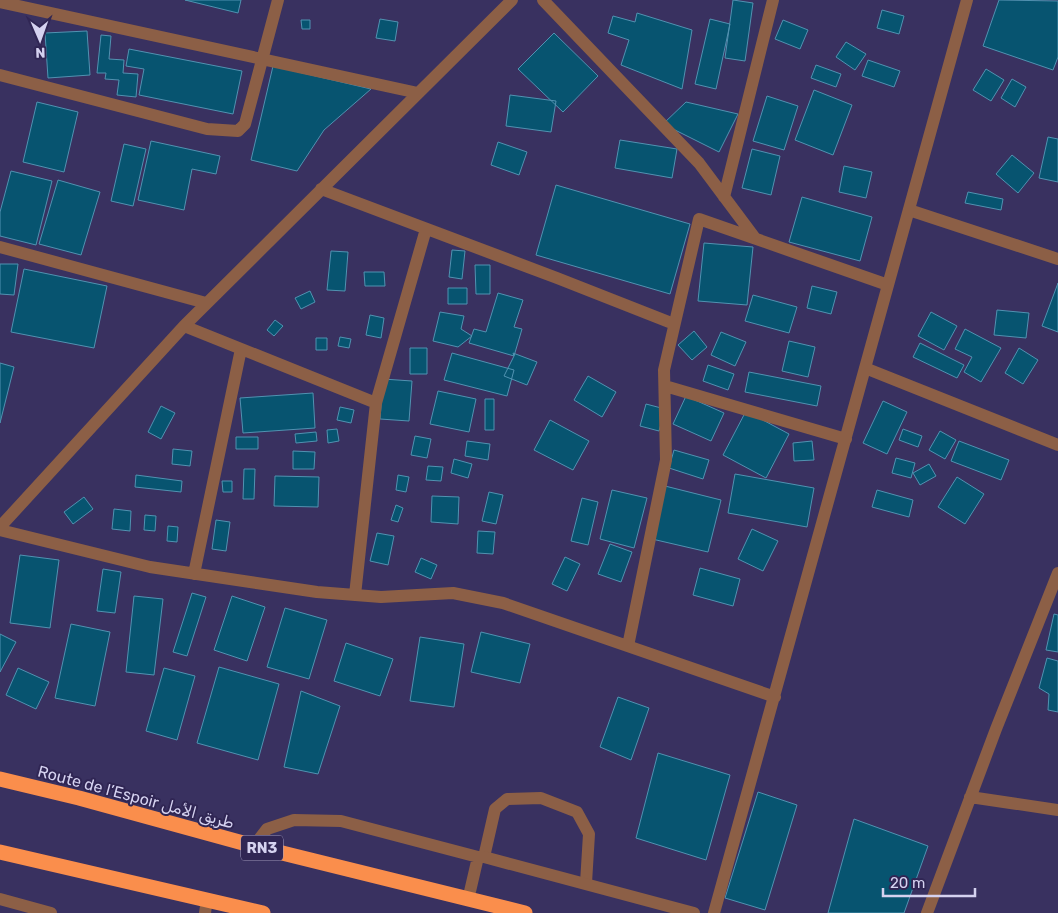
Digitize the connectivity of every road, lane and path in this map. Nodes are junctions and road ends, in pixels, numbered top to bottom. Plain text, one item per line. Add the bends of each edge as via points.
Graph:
1 (278, 0) edge
2 (512, 0) edge
3 (543, 0) edge
4 (774, 0) edge
5 (967, 0) edge
6 (0, 2) edge
7 (263, 60) junction
8 (0, 75) edge
9 (418, 93) junction
10 (321, 189) junction
11 (724, 197) junction
12 (909, 210) junction
13 (426, 228) junction
14 (755, 238) junction
15 (0, 247) edge
16 (1058, 259) edge
17 (888, 285) junction
18 (206, 304) junction
19 (674, 324) junction
20 (184, 326) junction
21 (241, 349) junction
22 (866, 368) junction
23 (665, 386) junction
24 (376, 402) junction
25 (846, 439) junction
26 (1058, 445) edge
27 (0, 528) edge
28 (1058, 573) edge
29 (194, 574) junction
30 (355, 595) junction
31 (628, 646) junction
32 (775, 697) junction
33 (0, 779) edge
34 (970, 798) junction
35 (1058, 810) edge
36 (254, 846) junction
37 (0, 852) edge
38 (481, 857) junction
39 (586, 883) junction
40 (0, 899) edge
41 (468, 900) junction
42 (206, 906) edge
43 (51, 913) edge
44 (264, 913) edge
45 (525, 913) edge
46 (694, 913) edge
47 (714, 913) edge
48 (927, 913) edge

1 - 7 street
2 - 9 street
3 - 11 street via 700,163
4 - 11 street
5 - 12 street
6 - 7 street
7 - 8 street via 245,124 238,131 207,129
7 - 9 street
9 - 10 street
10 - 13 street
10 - 18 street
11 - 14 street
12 - 16 street
12 - 17 street
13 - 19 street
13 - 24 street
14 - 17 street
14 - 19 street via 699,219
15 - 18 street
17 - 22 street
18 - 20 street
19 - 23 street via 664,370
20 - 21 street
20 - 27 street
21 - 24 street
21 - 29 street
22 - 25 street
22 - 26 street
23 - 25 street
23 - 31 street via 666,460
24 - 30 street
25 - 32 street
27 - 29 street via 150,567
28 - 34 street
29 - 30 street
30 - 31 street via 381,597 453,593 503,603
31 - 32 street
32 - 47 street
33 - 36 highway, Route de l’Espoir طريق الأمل / RN3
34 - 35 street
34 - 48 street
36 - 38 street via 267,829 294,820 341,822
36 - 41 highway, Route de l’Espoir طريق الأمل / RN3
37 - 42 highway
38 - 39 street
38 - 39 street via 495,810 507,799 541,798 577,812 589,834
38 - 41 street
39 - 46 street
40 - 43 street
41 - 45 highway, Route de l’Espoir طريق الأمل / RN3
42 - 44 highway

